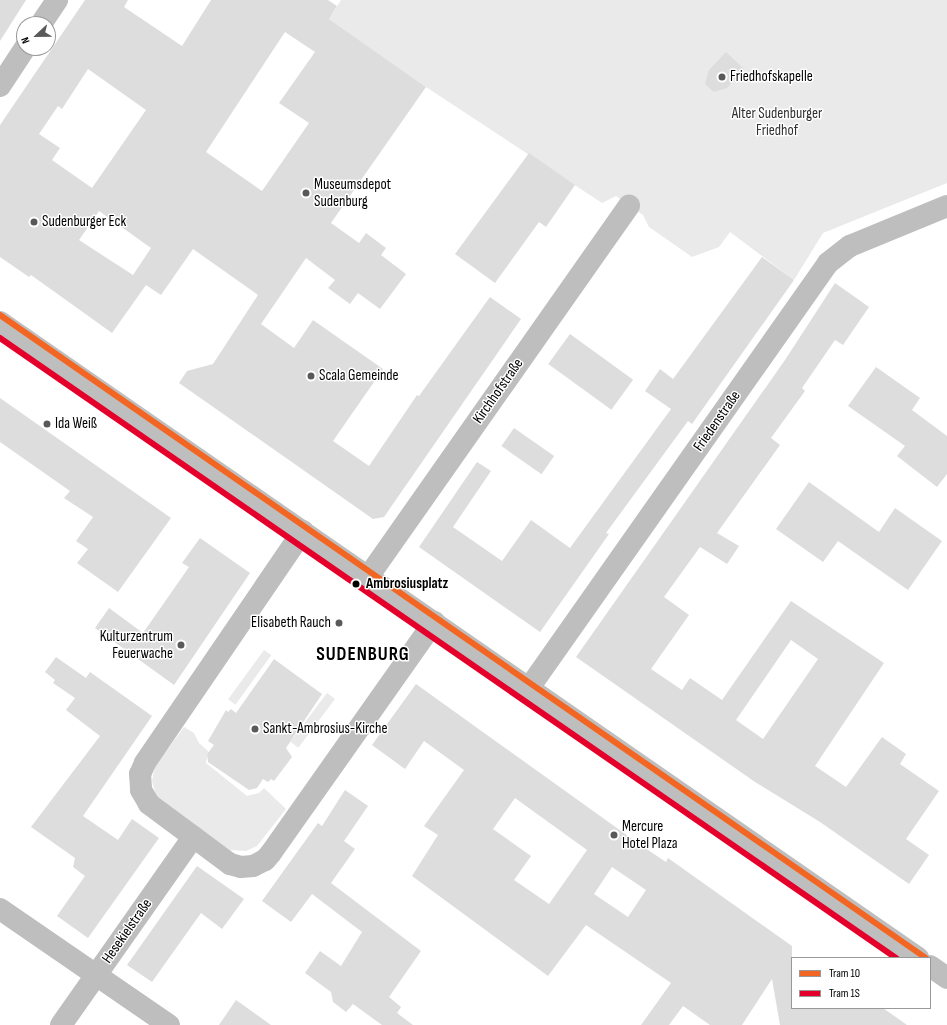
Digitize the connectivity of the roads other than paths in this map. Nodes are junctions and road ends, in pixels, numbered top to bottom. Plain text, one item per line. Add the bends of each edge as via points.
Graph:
1 (57, 0) edge
2 (46, 16) edge
3 (20, 56) edge
4 (0, 86) edge
5 (629, 206) dead end
6 (947, 206) edge
7 (0, 322) edge
8 (302, 531) junction
9 (368, 577) junction
10 (434, 622) junction
11 (529, 688) junction
12 (193, 837) junction
13 (0, 909) edge
14 (917, 957) edge
15 (931, 967) edge
16 (97, 975) junction
17 (947, 978) edge
18 (61, 1025) edge
19 (169, 1025) edge

1 - 2 street
3 - 4 street
5 - 9 street, Kirchhofstraße
6 - 11 street, Friedenstraße via 850,246 828,263
7 - 8 street
8 - 9 street
8 - 12 street via 142,769 140,786 145,799
9 - 10 street
10 - 11 street
10 - 12 street via 265,860 247,867 234,866
11 - 14 street
12 - 16 street, Hesekielstraße
13 - 16 street
15 - 17 street
16 - 18 street, Hesekielstraße
16 - 19 street

